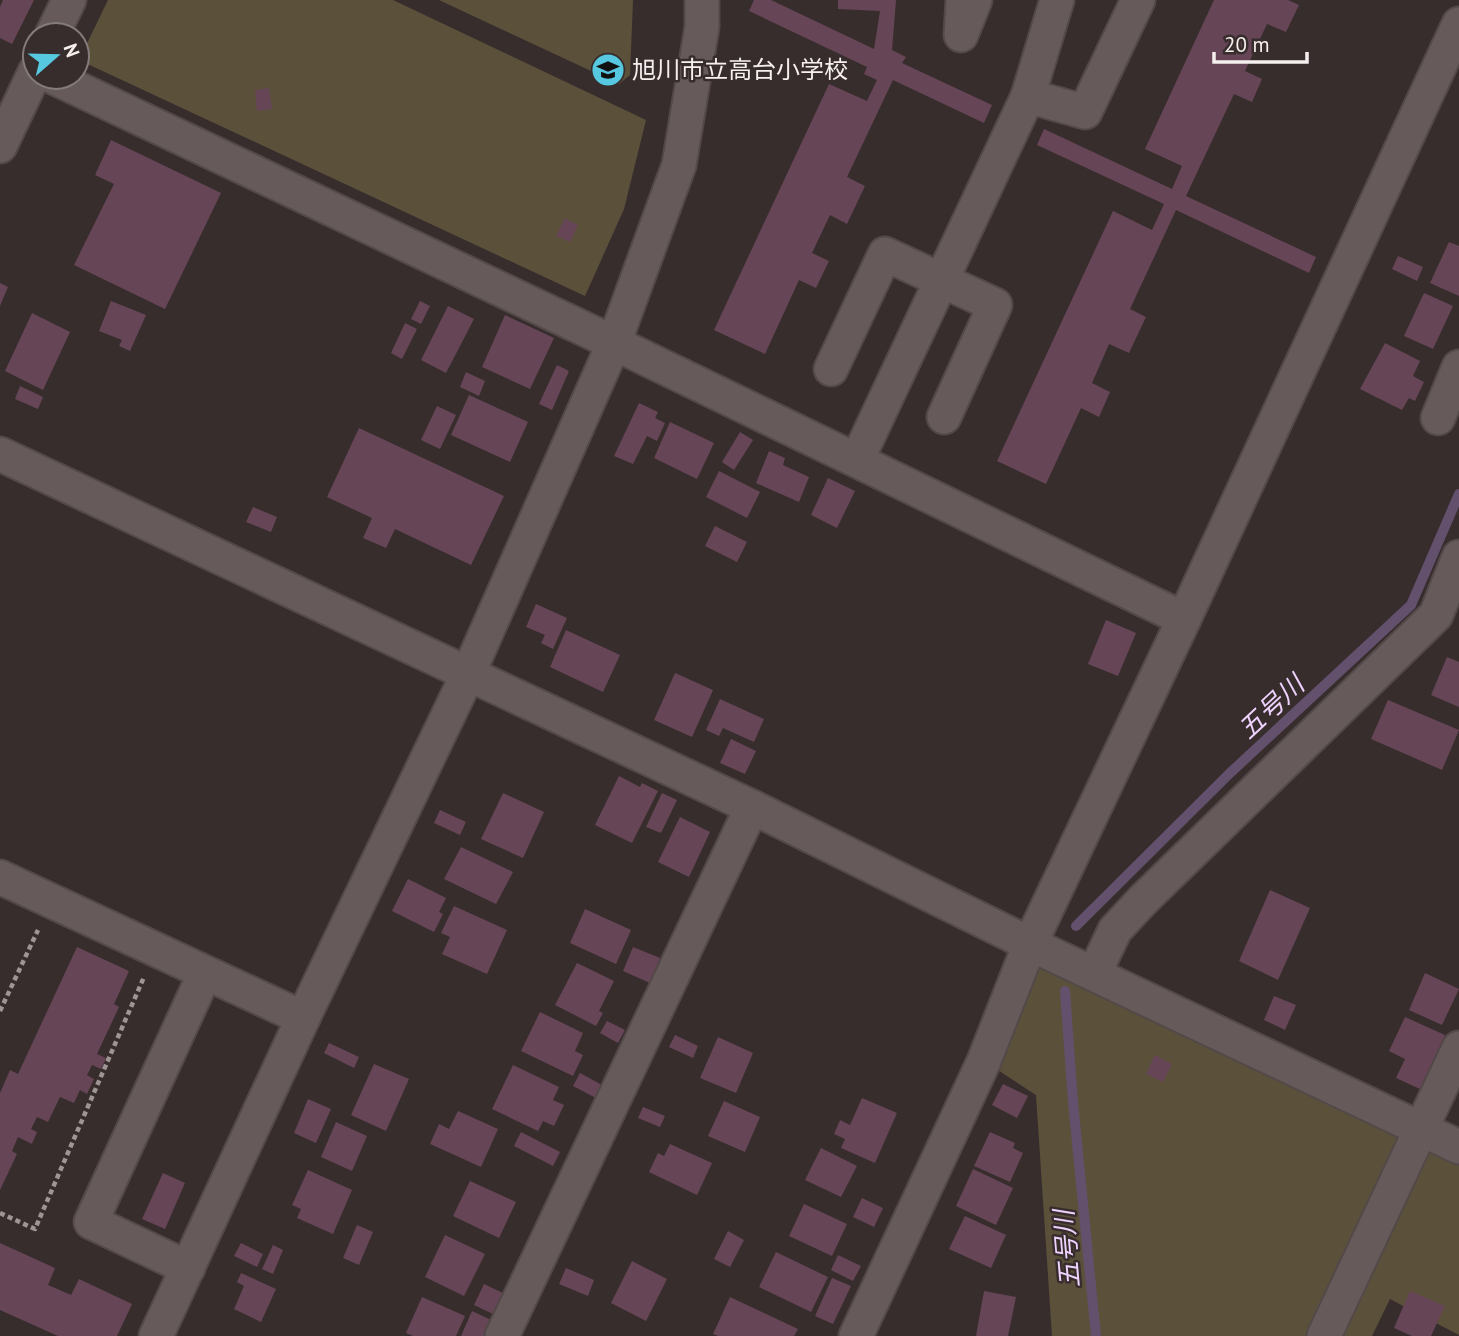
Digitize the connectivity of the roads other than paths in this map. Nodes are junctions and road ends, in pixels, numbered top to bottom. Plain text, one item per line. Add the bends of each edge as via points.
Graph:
1 (69, 0) edge
2 (702, 0) edge
3 (962, 0) edge
4 (975, 0) edge
5 (1057, 0) edge
6 (1138, 0) edge
7 (59, 21) edge
8 (1459, 24) edge
9 (26, 91) edge
10 (83, 91) edge
11 (1027, 96) junction
12 (0, 146) edge
13 (942, 280) junction
14 (614, 343) junction
15 (1459, 367) edge
16 (831, 369) dead end
17 (944, 417) dead end
18 (1438, 418) dead end
19 (0, 454) edge
20 (857, 460) junction
21 (1459, 557) edge
22 (1184, 619) junction
23 (468, 674) junction
24 (752, 807) junction
25 (2, 883) edge
26 (1030, 944) junction
27 (205, 973) junction
28 (1094, 974) junction
29 (303, 1018) junction
30 (1459, 1048) edge
31 (1421, 1130) junction
32 (1459, 1147) edge
33 (188, 1268) junction
34 (156, 1336) edge
35 (502, 1336) edge
36 (856, 1336) edge
37 (1324, 1336) edge

1 - 7 street
2 - 14 street via 702,27 679,165
3 - 4 street via 961,35
5 - 11 street
6 - 11 street via 1085,112
8 - 22 street
9 - 12 street
10 - 14 street
11 - 13 street
13 - 16 street via 885,254
13 - 17 street via 995,305
13 - 20 street
14 - 20 street
14 - 23 street
15 - 18 street
19 - 23 street
20 - 22 street
21 - 28 street via 1436,615 1143,900 1115,930
22 - 26 street
23 - 24 street
23 - 29 street
24 - 26 street
24 - 35 street
25 - 27 street
26 - 28 street
26 - 36 street via 984,1061
27 - 29 street
27 - 33 street via 91,1222
28 - 31 street
29 - 33 street
30 - 31 street
31 - 32 street
31 - 37 street
33 - 34 street

